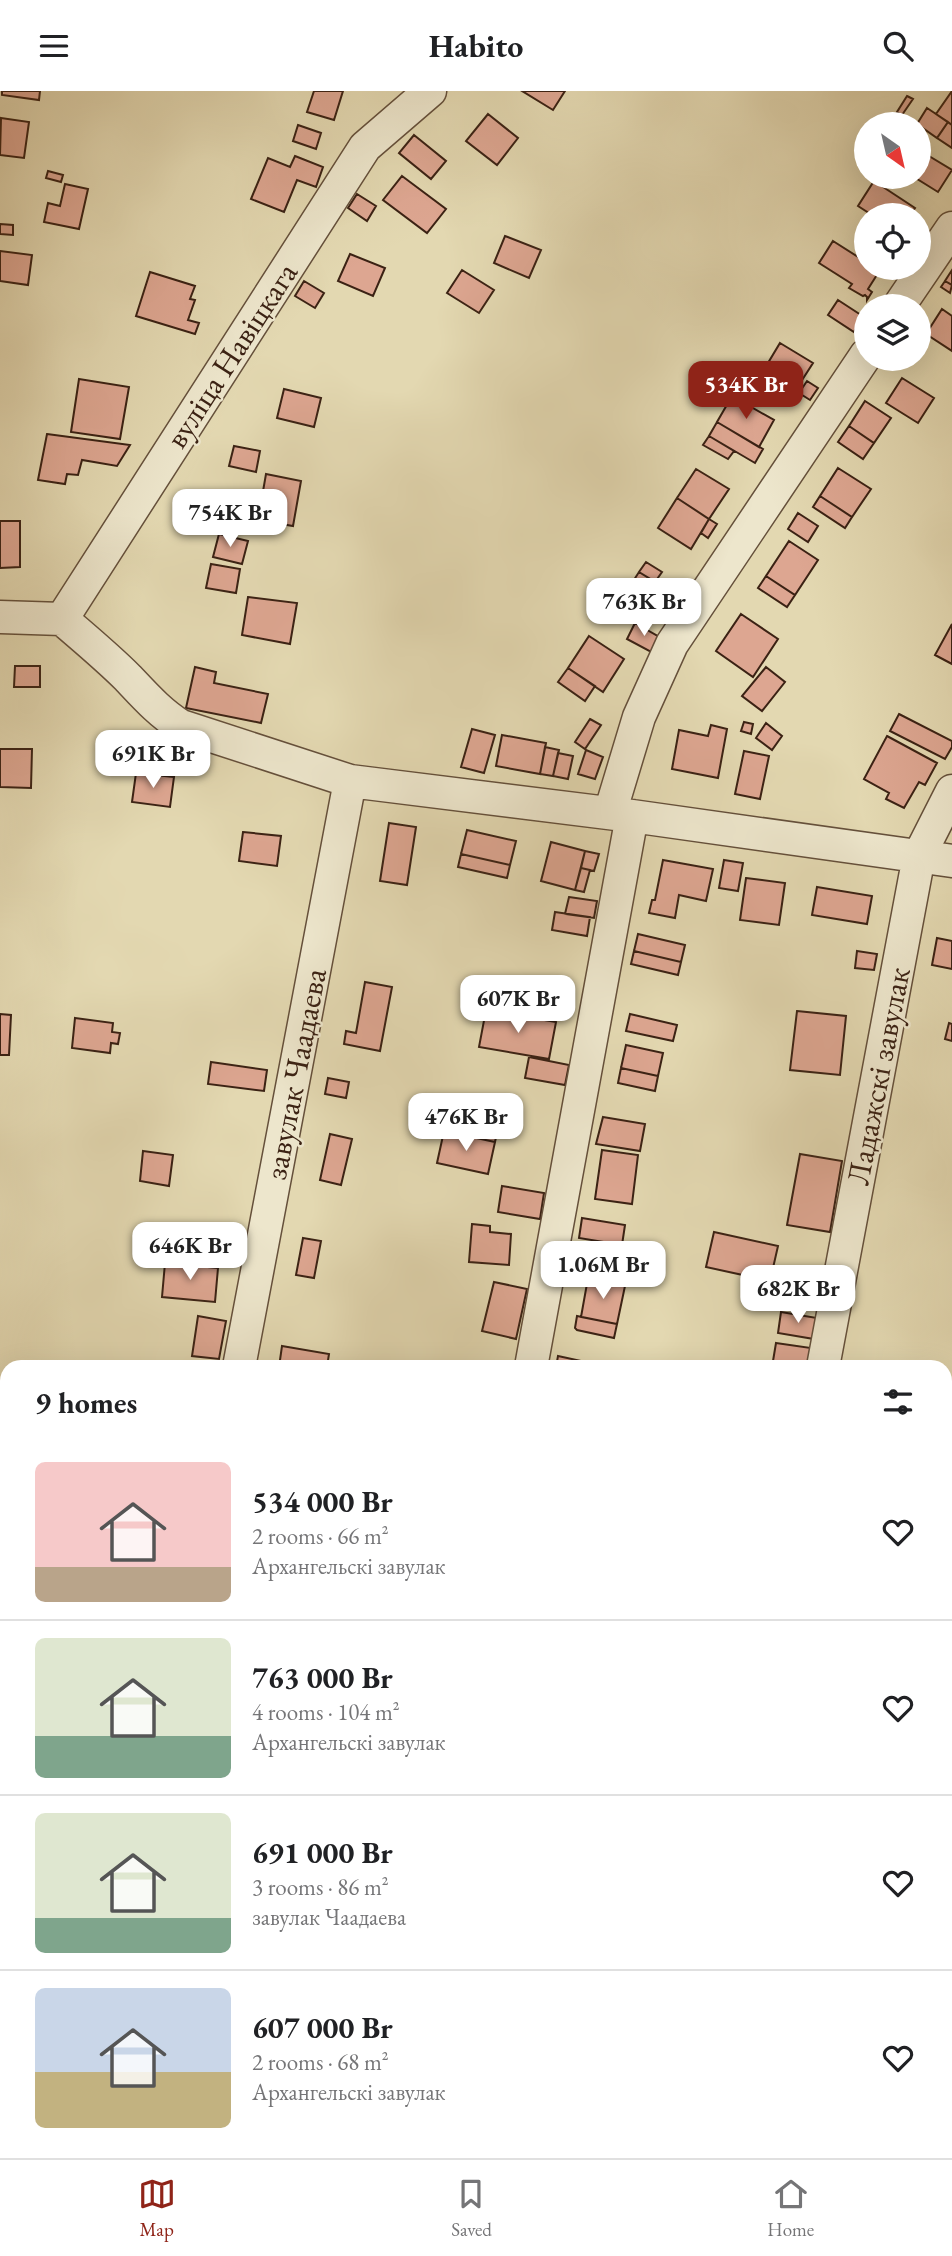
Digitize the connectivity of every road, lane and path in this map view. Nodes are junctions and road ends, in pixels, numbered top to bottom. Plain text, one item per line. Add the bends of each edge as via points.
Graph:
1 (430, 91) edge
2 (952, 228) edge
3 (907, 294) edge
4 (855, 371) edge
5 (0, 617) edge
6 (62, 618) junction
7 (350, 781) junction
8 (952, 791) edge
9 (621, 815) junction
10 (919, 856) junction
11 (952, 861) edge
12 (240, 1360) edge
13 (532, 1360) edge
14 (824, 1360) edge

1 - 6 street, вуліца Навіцкага via 365,148
2 - 3 street
4 - 9 street via 672,644 639,717
5 - 6 street
6 - 7 street via 181,726
7 - 9 street
7 - 12 street, завулак Чаадаева
8 - 10 street, Ладажскі завулак
9 - 10 street
9 - 13 street
10 - 11 street
10 - 14 street, Ладажскі завулак

